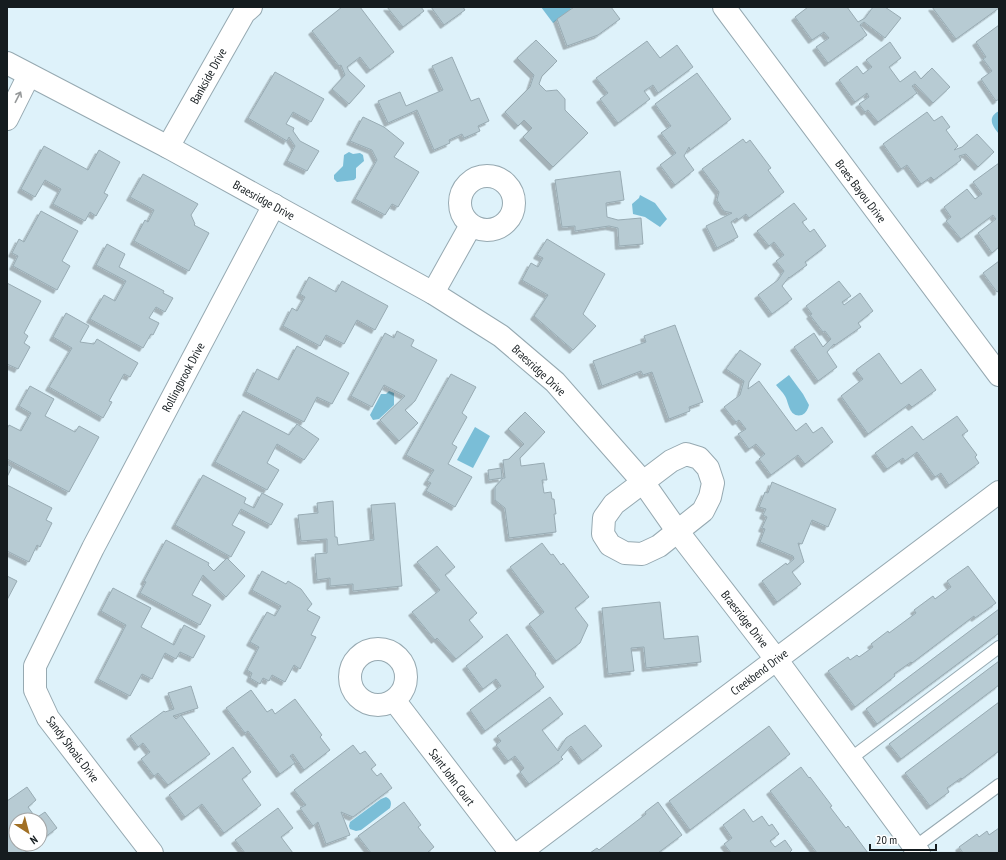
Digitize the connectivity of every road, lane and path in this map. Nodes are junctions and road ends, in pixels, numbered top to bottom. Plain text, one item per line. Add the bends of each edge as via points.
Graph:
1 (251, 7) edge
2 (724, 7) edge
3 (7, 63) edge
4 (30, 75) junction
5 (7, 119) edge
6 (168, 147) junction
7 (274, 206) junction
8 (471, 225) dead end
9 (433, 293) junction
10 (999, 375) edge
11 (643, 482) junction
12 (999, 492) edge
13 (678, 532) junction
14 (93, 548) joint
15 (999, 647) edge
16 (776, 659) junction
17 (394, 700) dead end
18 (850, 759) junction
19 (999, 785) edge
20 (917, 850) edge
21 (152, 853) edge
22 (511, 853) edge
23 (519, 853) edge

1 - 6 street, Bankside Drive via 244,13
2 - 10 street, Braes Bayou Drive
3 - 4 street, Braesridge Drive
5 -> 4 street
4 - 6 street, Braesridge Drive
6 - 7 street, Braesridge Drive
7 - 9 street, Braesridge Drive
7 - 14 street, Rollingbrook Drive
8 - 9 street
9 - 11 street, Braesridge Drive via 501,336 555,382
11 - 13 street, Braesridge Drive
11 - 13 street via 671,461 686,454 699,458 708,468 713,483 703,512
11 - 13 street via 614,504 604,518 603,534 610,545 625,553 642,554 660,546
12 - 16 street, Creekbend Drive
13 - 16 street, Braesridge Drive
14 - 21 street, Sandy Shoals Drive via 35,666 35,690 48,718
15 - 18 lane
16 - 18 street, Braesridge Drive
16 - 23 street, Creekbend Drive
17 - 22 street, Saint John Court
18 - 20 street, Braesridge Drive
19 - 20 lane

